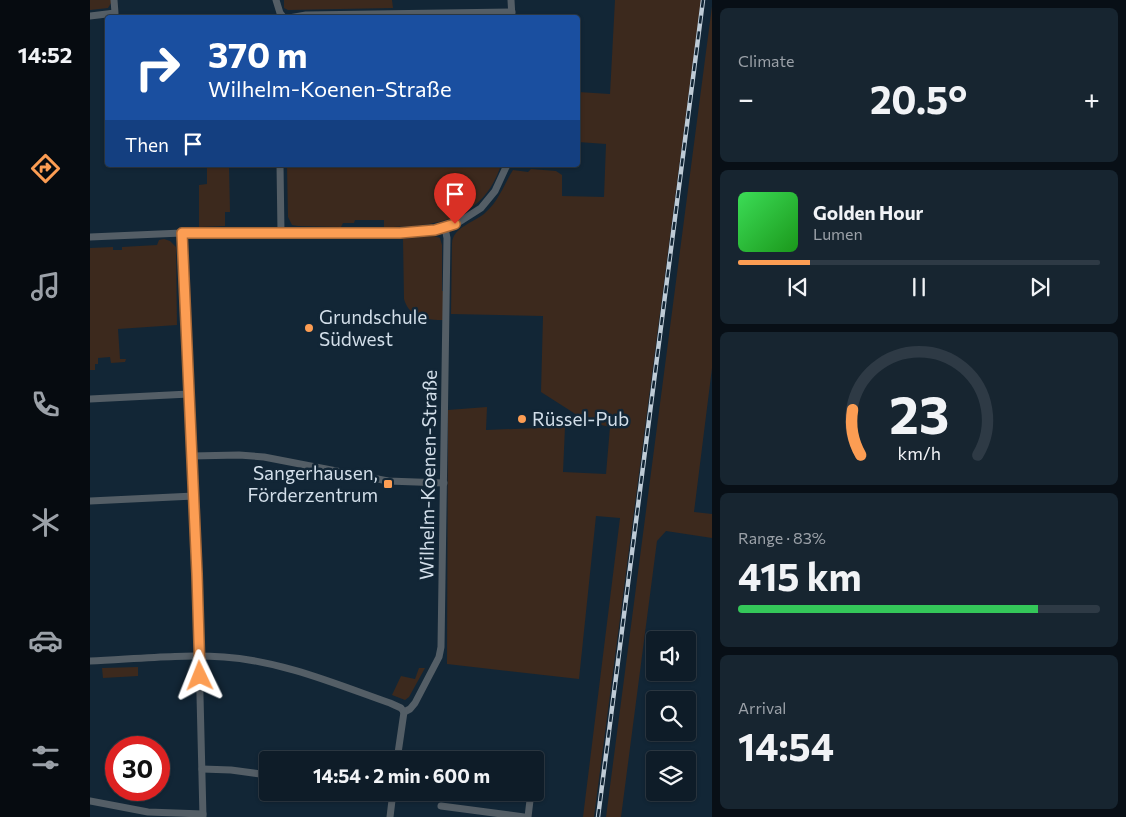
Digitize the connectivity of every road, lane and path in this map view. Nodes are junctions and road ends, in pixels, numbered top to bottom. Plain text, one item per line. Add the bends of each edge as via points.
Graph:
1 (114, 0) edge
2 (276, 0) edge
3 (511, 0) edge
4 (282, 15) edge
5 (306, 15) edge
6 (512, 15) edge
7 (90, 16) edge
8 (280, 167) edge
9 (506, 167) edge
10 (445, 228) junction
11 (281, 232) junction
12 (182, 233) junction
13 (90, 236) edge
14 (189, 394) junction
15 (90, 399) edge
16 (192, 456) junction
17 (444, 482) junction
18 (194, 496) junction
19 (90, 501) edge
20 (200, 656) junction
21 (90, 661) edge
22 (404, 712) junction
23 (398, 751) edge
24 (202, 769) junction
25 (259, 774) edge
26 (90, 801) edge
27 (391, 801) edge
28 (529, 801) edge
29 (441, 806) dead end
30 (203, 815) edge
31 (390, 817) edge
32 (526, 817) edge

1 - 7 street via 115,13
2 - 4 street
3 - 6 street
5 - 6 street
8 - 11 street
9 - 10 street via 499,185 486,203
10 - 11 street via 395,233
10 - 17 street, Wilhelm-Koenen-Straße
11 - 12 street
12 - 13 street
12 - 14 street
14 - 15 street
14 - 16 street
16 - 17 street via 264,457 388,480
16 - 18 street
17 - 22 street, Wilhelm-Koenen-Straße via 441,649 415,702
18 - 19 street
18 - 20 street
20 - 21 street
20 - 22 street via 253,661 302,672
20 - 24 street
22 - 23 street
24 - 25 street
24 - 30 street
26 - 30 street via 148,812
27 - 31 street
28 - 32 street
29 - 32 street

